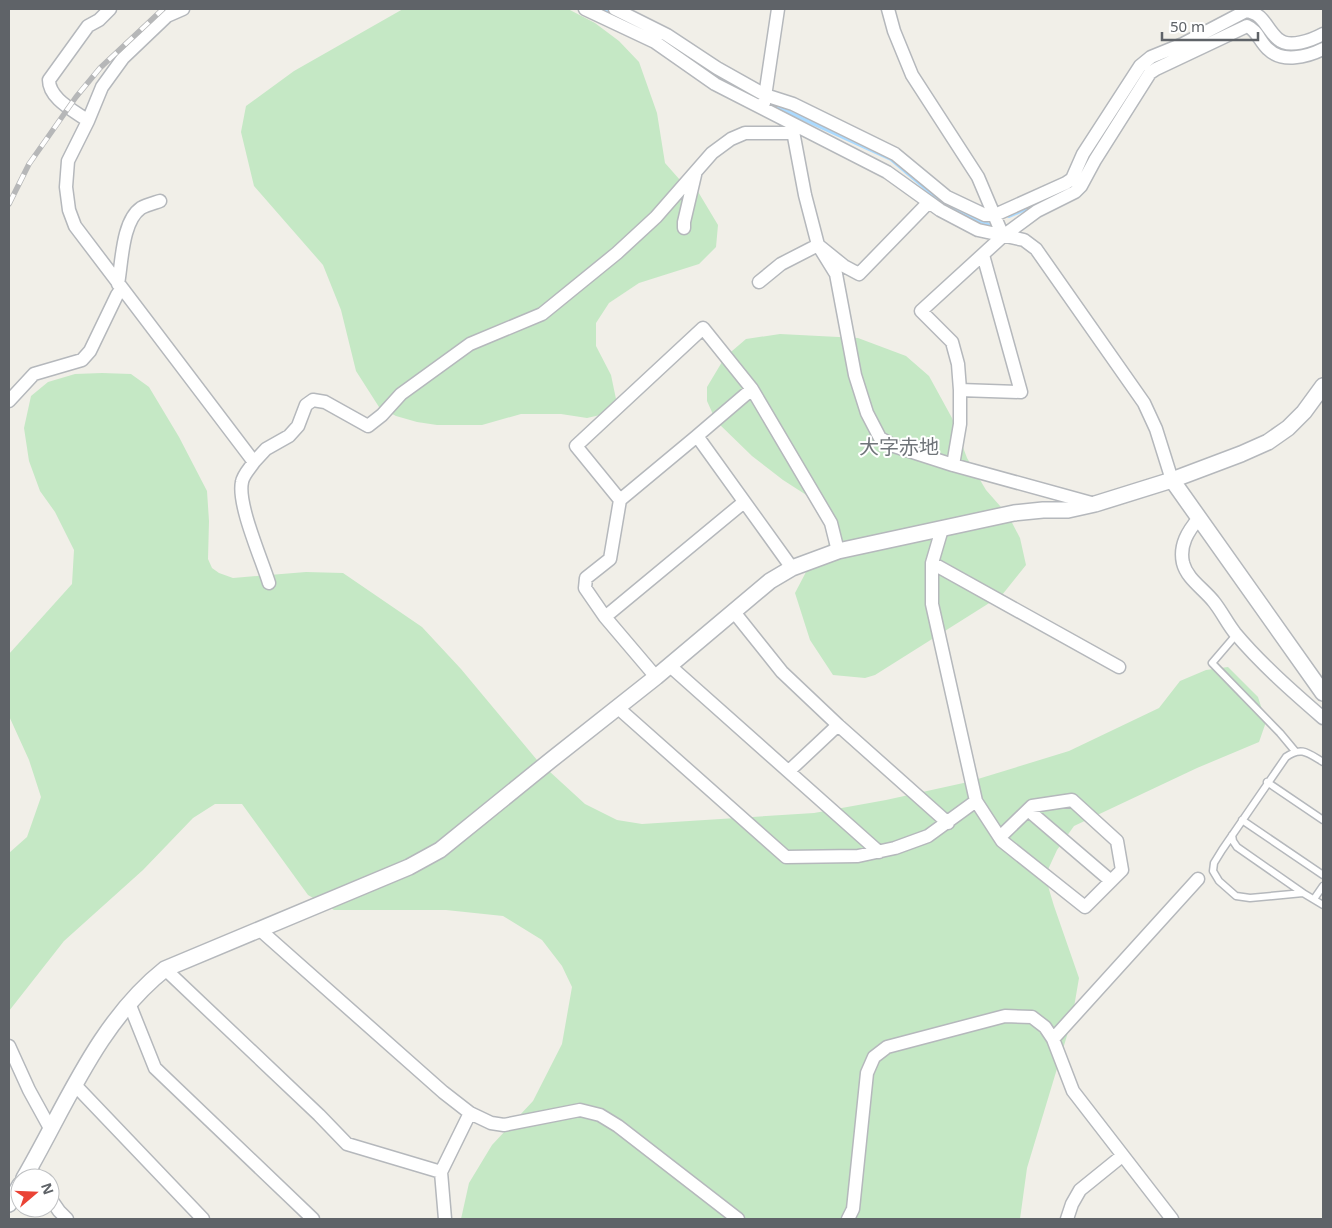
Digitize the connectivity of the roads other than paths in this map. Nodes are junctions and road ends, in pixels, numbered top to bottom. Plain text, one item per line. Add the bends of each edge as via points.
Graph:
1 (110, 9) edge
2 (183, 9) edge
3 (584, 9) edge
4 (615, 9) edge
5 (778, 9) edge
6 (888, 9) edge
7 (1318, 45) edge
8 (764, 101) junction
9 (88, 121) junction
10 (792, 129) junction
11 (695, 172) junction
12 (160, 201) dead end
13 (929, 202) junction
14 (995, 215) junction
15 (684, 228) dead end
16 (1003, 236) junction
17 (818, 245) junction
18 (983, 255) junction
19 (759, 282) dead end
20 (120, 286) junction
21 (1323, 386) edge
22 (752, 389) junction
23 (960, 390) junction
24 (9, 401) edge
25 (697, 436) junction
26 (254, 462) junction
27 (953, 465) junction
28 (1172, 480) junction
29 (620, 500) junction
30 (744, 502) junction
31 (1095, 504) junction
32 (1199, 518) junction
33 (942, 529) junction
34 (838, 552) junction
35 (932, 563) junction
36 (792, 568) junction
37 (269, 583) dead end
38 (734, 612) junction
39 (606, 617) junction
40 (1236, 635) junction
41 (670, 666) junction
42 (1119, 667) dead end
43 (656, 677) junction
44 (1323, 693) edge
45 (617, 707) junction
46 (1323, 718) edge
47 (838, 725) junction
48 (1295, 751) junction
49 (1323, 762) edge
50 (789, 771) junction
51 (1267, 782) junction
52 (976, 801) junction
53 (1028, 810) junction
54 (1242, 820) junction
55 (1323, 820) edge
56 (948, 823) junction
57 (1232, 834) junction
58 (1000, 837) junction
59 (879, 852) junction
60 (1323, 875) edge
61 (1198, 879) dead end
62 (1111, 881) junction
63 (1323, 886) edge
64 (1303, 893) junction
65 (1314, 899) junction
66 (1323, 905) edge
67 (259, 929) junction
68 (165, 969) junction
69 (129, 1003) junction
70 (1053, 1039) junction
71 (9, 1046) edge
72 (75, 1085) junction
73 (470, 1113) junction
74 (52, 1130) junction
75 (1122, 1156) junction
76 (33, 1168) edge
77 (441, 1172) junction
78 (203, 1219) edge
79 (313, 1219) edge
80 (445, 1219) edge
81 (738, 1219) edge
82 (848, 1219) edge
83 (1067, 1219) edge
84 (1172, 1219) edge

1 - 9 street via 88,26 49,80 57,98
2 - 9 street via 167,16 123,58 102,87
3 - 8 street via 655,42 715,84
4 - 8 street via 667,35
5 - 8 street
6 - 14 street via 912,75 978,178
7 - 14 street via 1278,40 1258,15 1246,11 1151,57 1140,66 1119,98 1083,154 1072,179
7 - 16 street via 1300,57 1274,54 1247,26 1156,69 1094,160 1081,186 1037,211
8 - 10 street
8 - 14 street via 793,104 895,154 948,197 985,215
9 - 20 street via 68,161 68,210 75,226
10 - 11 street via 745,133 731,139 712,153
10 - 13 street via 819,136 887,172
10 - 17 street
11 - 15 street
11 - 26 street via 656,217 542,314 470,344 401,394 382,416 368,426 325,402 313,400 306,405 298,426 289,436 266,449
12 - 20 street via 132,216 126,231
13 - 16 street via 978,230
13 - 17 street via 859,274
14 - 16 street
16 - 18 street
16 - 28 street via 1024,240 1036,248 1144,403
17 - 19 street via 781,264
17 - 27 street via 836,274 854,375 867,414 880,438 894,446
18 - 23 street via 921,311 952,342
18 - 23 street via 1021,392
20 - 24 street via 90,351 82,360 34,374
20 - 26 street
21 - 28 street via 1304,412 1268,442
22 - 25 street
22 - 29 street via 703,328 576,446
22 - 34 street via 831,523
23 - 27 street via 960,424
25 - 29 street
25 - 30 street
26 - 37 street via 242,481 241,494
27 - 31 street
28 - 31 street
28 - 32 street
29 - 39 street via 610,559 586,578 585,588
30 - 36 street
30 - 39 street
31 - 33 street via 1068,510 1014,513
32 - 40 street via 1186,536 1183,564
32 - 44 street
33 - 34 street
33 - 35 street
34 - 36 street
35 - 42 street
35 - 52 street via 932,604
36 - 38 street via 770,581
38 - 41 street
38 - 47 street via 782,672
39 - 43 street
40 - 46 street
40 - 48 lane via 1212,663
41 - 43 street
41 - 50 street
43 - 45 street
45 - 59 street via 786,857 858,856
45 - 67 street via 440,850 409,867
47 - 50 street
47 - 56 street
48 - 49 lane via 1302,751
48 - 51 lane
50 - 59 street
51 - 54 lane
51 - 55 lane
52 - 56 street
52 - 58 street
53 - 58 street
53 - 62 street
53 - 62 street via 1032,806 1072,800 1117,841 1122,870
54 - 57 lane
54 - 60 lane
56 - 59 street via 928,836
57 - 64 lane via 1237,847
57 - 64 lane via 1214,863 1213,871 1236,896 1250,898
58 - 62 street via 1085,907
61 - 70 street
63 - 65 lane
64 - 65 lane
65 - 66 lane
67 - 68 street
67 - 73 street
68 - 69 street
68 - 77 street via 347,1144
69 - 72 street
69 - 79 street via 155,1068
70 - 75 street via 1074,1091
70 - 82 street via 1032,1017 1005,1016 887,1047 874,1057 866,1073 853,1209
71 - 74 street via 28,1090
72 - 74 street
72 - 78 street
73 - 77 street
73 - 81 street via 491,1124 504,1125 580,1110 600,1115
74 - 76 street
75 - 83 street via 1080,1190
75 - 84 street
77 - 80 street

